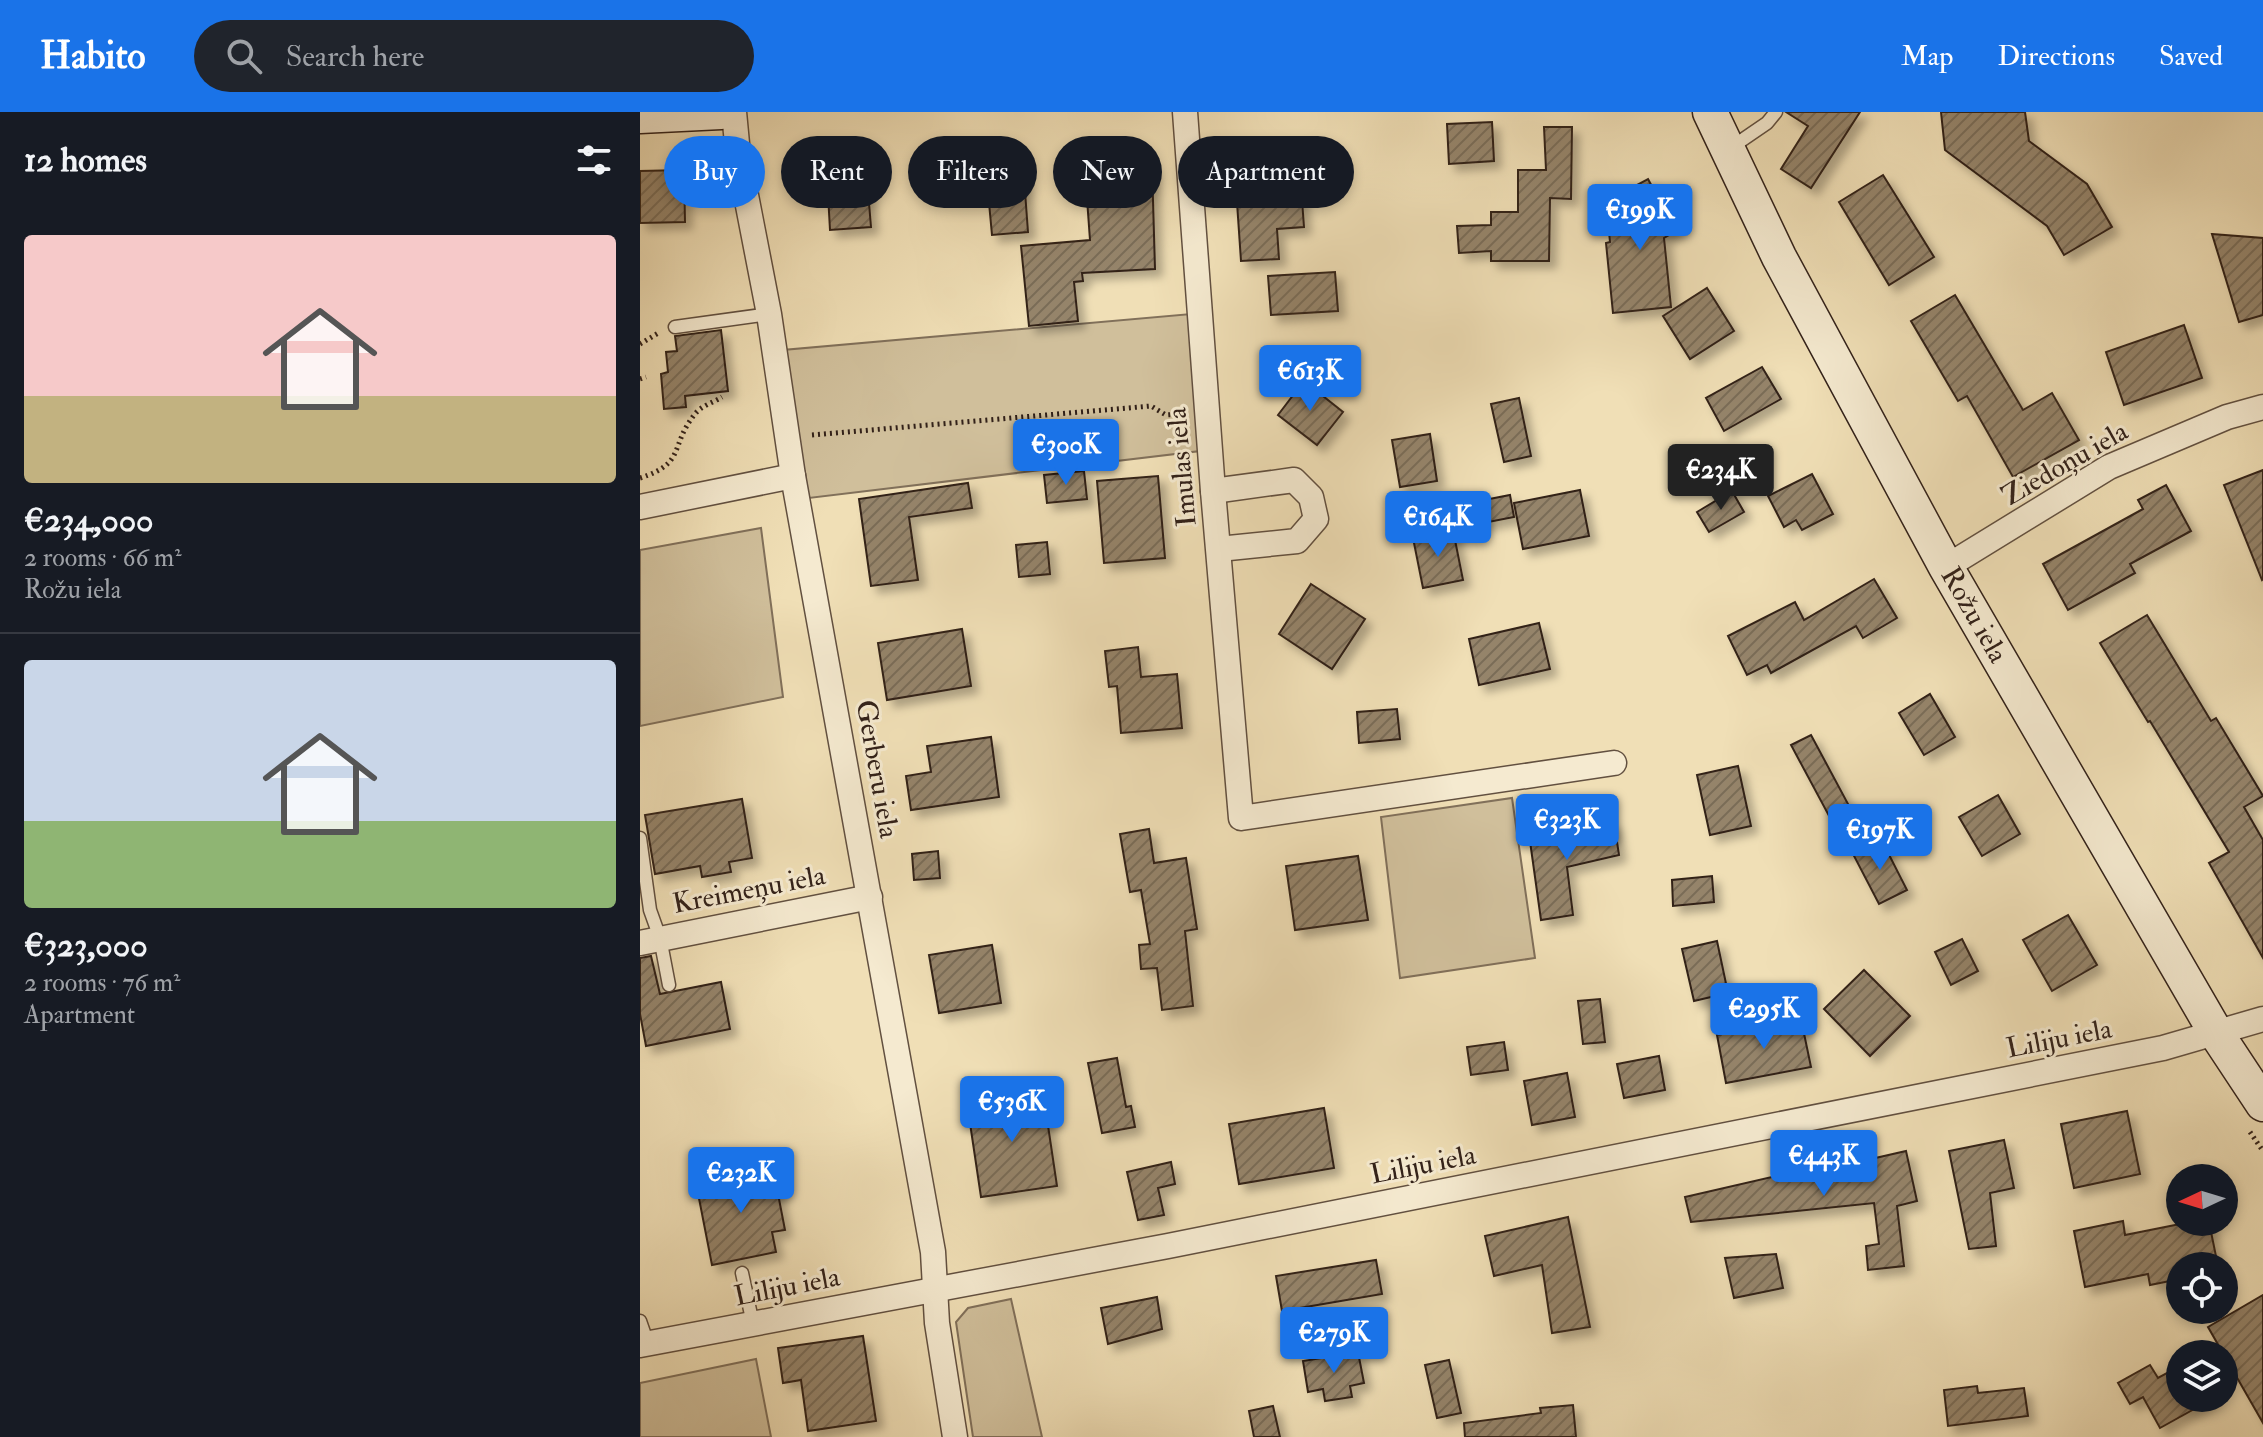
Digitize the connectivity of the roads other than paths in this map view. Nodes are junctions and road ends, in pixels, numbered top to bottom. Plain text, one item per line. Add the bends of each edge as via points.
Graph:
1 (721, 112) edge
2 (734, 112) edge
3 (1185, 112) edge
4 (1710, 112) edge
5 (1776, 112) edge
6 (640, 116) edge
7 (1729, 149) junction
8 (769, 314) junction
9 (675, 327) dead end
10 (2263, 407) edge
11 (793, 476) junction
12 (1213, 491) junction
13 (640, 507) edge
14 (1219, 549) junction
15 (1946, 567) junction
16 (1614, 763) dead end
17 (640, 838) edge
18 (870, 897) junction
19 (650, 940) edge
20 (669, 985) dead end
21 (2263, 1019) edge
22 (2216, 1033) junction
23 (2263, 1104) edge
24 (742, 1273) dead end
25 (935, 1290) junction
26 (753, 1324) junction
27 (643, 1337) edge
28 (955, 1437) edge

1 - 6 street
2 - 8 street, Gerberu iela
3 - 12 street, Imulas iela
4 - 7 street, Rožu iela
5 - 7 lane
7 - 15 street, Rožu iela via 1779,257
8 - 9 lane
8 - 11 street, Gerberu iela
10 - 15 street, Ziedoņu iela via 2109,467
11 - 13 street
11 - 18 street, Gerberu iela
12 - 14 street, Imulas iela
12 - 14 street via 1294,480 1311,497 1316,519 1297,541
14 - 16 street, Imulas iela via 1241,818
15 - 22 street, Rožu iela
17 - 19 lane
18 - 19 street, Kreimeņu iela
18 - 25 street, Gerberu iela via 933,1252
19 - 20 lane
21 - 22 street, Liliju iela
22 - 23 street, Rožu iela
22 - 25 street, Liliju iela via 2118,1057
24 - 26 lane
25 - 26 street, Liliju iela
25 - 28 street, Gerberu iela
26 - 27 street, Liliju iela

